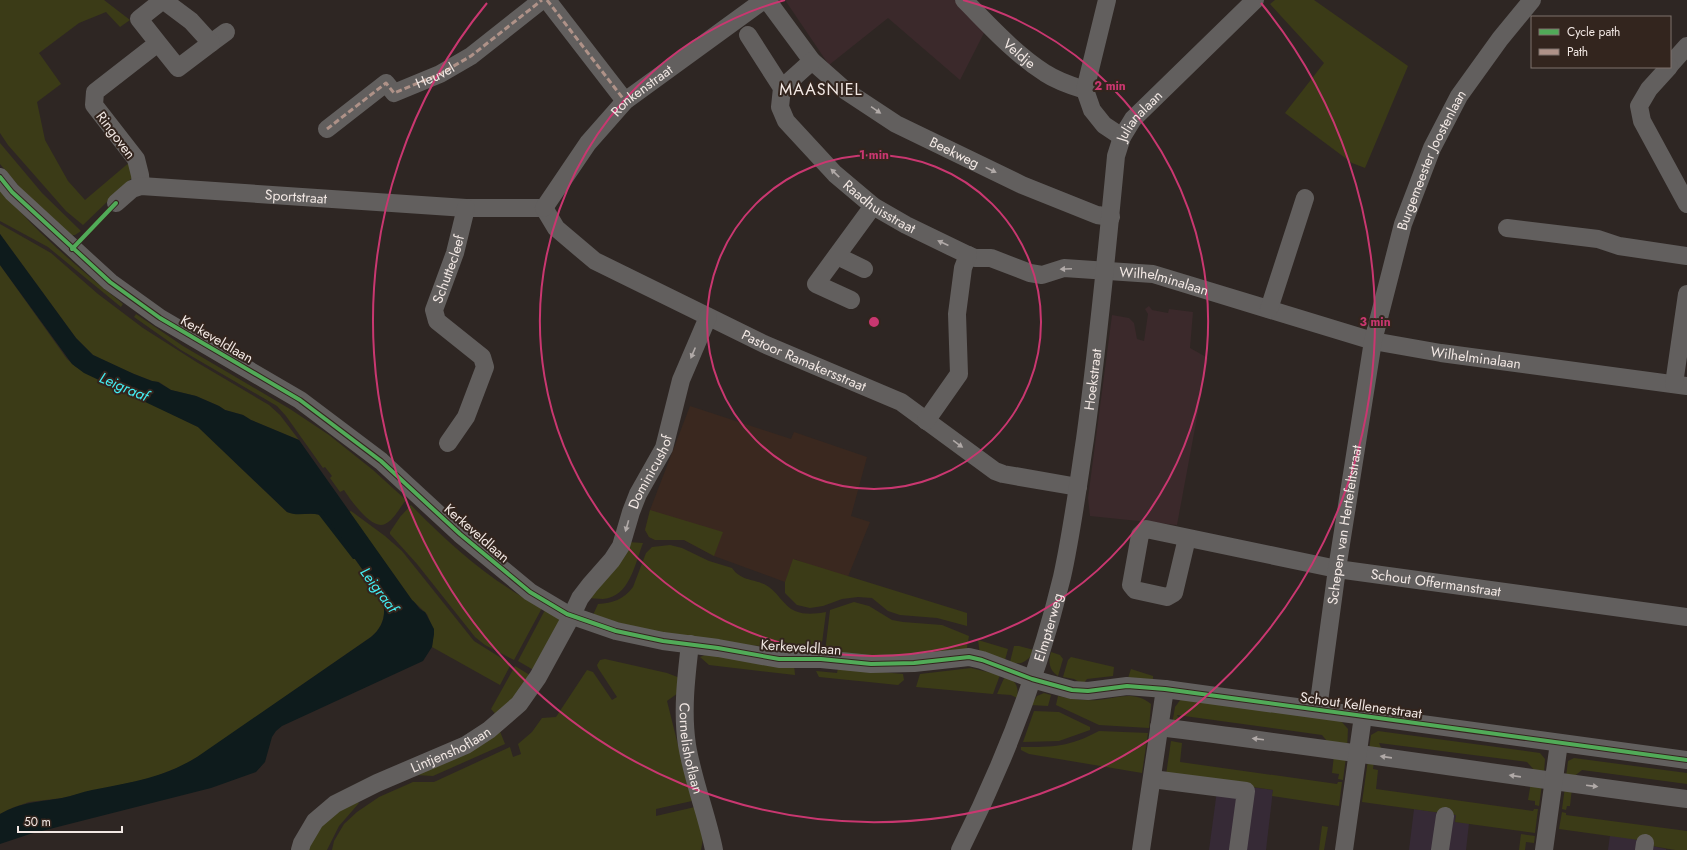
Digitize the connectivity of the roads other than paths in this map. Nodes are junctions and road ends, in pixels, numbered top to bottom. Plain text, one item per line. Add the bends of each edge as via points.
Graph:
1 (542, 0) edge
2 (547, 0) edge
3 (766, 0) edge
4 (964, 0) edge
5 (1107, 0) edge
6 (1255, 0) edge
7 (1532, 0) edge
8 (226, 32) dead end
9 (748, 35) dead end
10 (158, 43) junction
11 (211, 43) junction
12 (1687, 46) edge
13 (812, 61) junction
14 (1671, 64) edge
15 (1667, 68) edge
16 (782, 88) junction
17 (1085, 90) junction
18 (625, 101) junction
19 (327, 129) dead end
20 (1122, 137) junction
21 (0, 177) edge
22 (141, 186) junction
23 (1305, 198) dead end
24 (116, 203) dead end
25 (1687, 204) edge
26 (873, 206) junction
27 (466, 208) junction
28 (544, 208) junction
29 (1111, 217) junction
30 (1507, 228) dead end
31 (968, 255) junction
32 (836, 256) junction
33 (1687, 256) edge
34 (864, 269) dead end
35 (1105, 272) junction
36 (1687, 294) edge
37 (851, 300) dead end
38 (1269, 309) junction
39 (708, 317) junction
40 (1374, 340) junction
41 (1680, 385) edge
42 (926, 421) junction
43 (448, 443) dead end
44 (1078, 487) junction
45 (1187, 538) dead end
46 (1337, 569) junction
47 (572, 615) junction
48 (1687, 617) edge
49 (690, 644) junction
50 (1032, 679) junction
51 (1165, 690) junction
52 (1318, 709) junction
53 (1363, 716) junction
54 (1159, 727) junction
55 (1559, 743) junction
56 (1358, 752) junction
57 (1687, 760) edge
58 (1152, 779) junction
59 (1554, 781) junction
60 (1687, 799) edge
61 (1445, 816) dead end
62 (300, 850) edge
63 (714, 850) edge
64 (960, 850) edge
65 (1141, 850) edge
66 (1238, 850) edge
67 (1344, 850) edge
68 (1440, 850) edge
69 (1544, 850) edge

1 - 19 street, Heuvel via 471,56 440,74 394,93 386,83
2 - 18 street
3 - 13 street, Beekweg
3 - 18 street, Ronkenstraat
4 - 17 street, Veldje via 990,27 1045,73
5 - 17 street
6 - 20 street, Julianalaan via 1133,119
7 - 40 street, Burgemeester Joostenlaan via 1459,96 1432,148 1403,224
8 - 11 street
9 - 16 street
10 - 11 street via 178,68
10 - 11 street via 139,19 163,0 191,21
10 - 22 street, Ringoven via 95,92 94,105 136,158
12 - 14 street
13 - 16 street
13 -> 29 street, Beekweg via 846,91 896,124 1022,185 1097,215
15 - 25 street via 1639,106 1642,121
26 -> 16 street, Raadhuisstraat via 835,174 786,121 780,107
17 - 20 street via 1092,110 1104,125
18 - 28 street, Ronkenstraat via 588,143
20 - 29 street, Julianalaan via 1116,156
21 - 47 street, Kerkeveldlaan via 12,192 110,282 160,318 300,400 381,461 460,534 530,592
22 - 24 street
22 - 27 street, Sportstraat
23 - 38 street
31 -> 26 street, Raadhuisstraat
26 - 32 street
27 - 28 street, Sportstraat
27 - 43 street, Schuttecleef via 455,253 434,310 437,321 482,357 485,368 466,417
28 - 39 street, Pastoor Ramakersstraat via 556,228 595,260
29 - 35 street, Julianalaan
30 - 33 street via 1598,239 1619,246
35 -> 31 street, Raadhuisstraat via 1064,268 1042,275 991,258 975,258
31 - 42 street via 963,268 957,314 958,374
32 - 34 street
32 - 37 street via 816,284
35 - 38 street, Wilhelminalaan via 1153,274
35 - 44 street, Hoekstraat via 1095,369
36 - 41 street
38 - 40 street, Wilhelminalaan
39 - 42 street, Pastoor Ramakersstraat via 764,344 901,402
39 -> 47 street, Dominicushof via 681,380 664,448 638,494 621,546 580,598
40 - 41 street, Wilhelminalaan via 1441,353
40 - 46 street, Schepen van Hertefeltstraat
42 -> 44 street, Pastoor Ramakersstraat via 995,471
44 - 50 street, Elmpterweg via 1062,575
45 - 46 street, Schout Offermanstraat
46 - 48 street, Schout Offermanstraat
46 - 52 street, Schepen van Hertefeltstraat
47 - 49 street, Kerkeveldlaan via 636,636
47 - 62 street, Lintjenshoflaan via 538,678 519,704 508,714 466,745 335,804 314,821
49 - 50 street, Kerkeveldlaan via 779,659 821,659 871,664 914,664 969,657
49 - 63 street, Cornelishoflaan via 685,717 688,746
50 - 51 street, Schout Kellenerstraat via 1072,690 1088,691 1127,686
50 - 64 street, Elmpterweg via 991,786
51 - 52 street, Schout Kellenerstraat
51 - 54 street
52 - 53 street, Schout Kellenerstraat
53 - 55 street, Schout Kellenerstraat
53 - 56 street
56 -> 54 street
54 - 58 street
55 - 57 street, Schout Kellenerstraat
55 - 59 street
59 -> 56 street
56 - 67 street
58 - 65 street
58 - 66 street via 1246,791
59 -> 60 street
59 - 69 street
61 - 68 street

